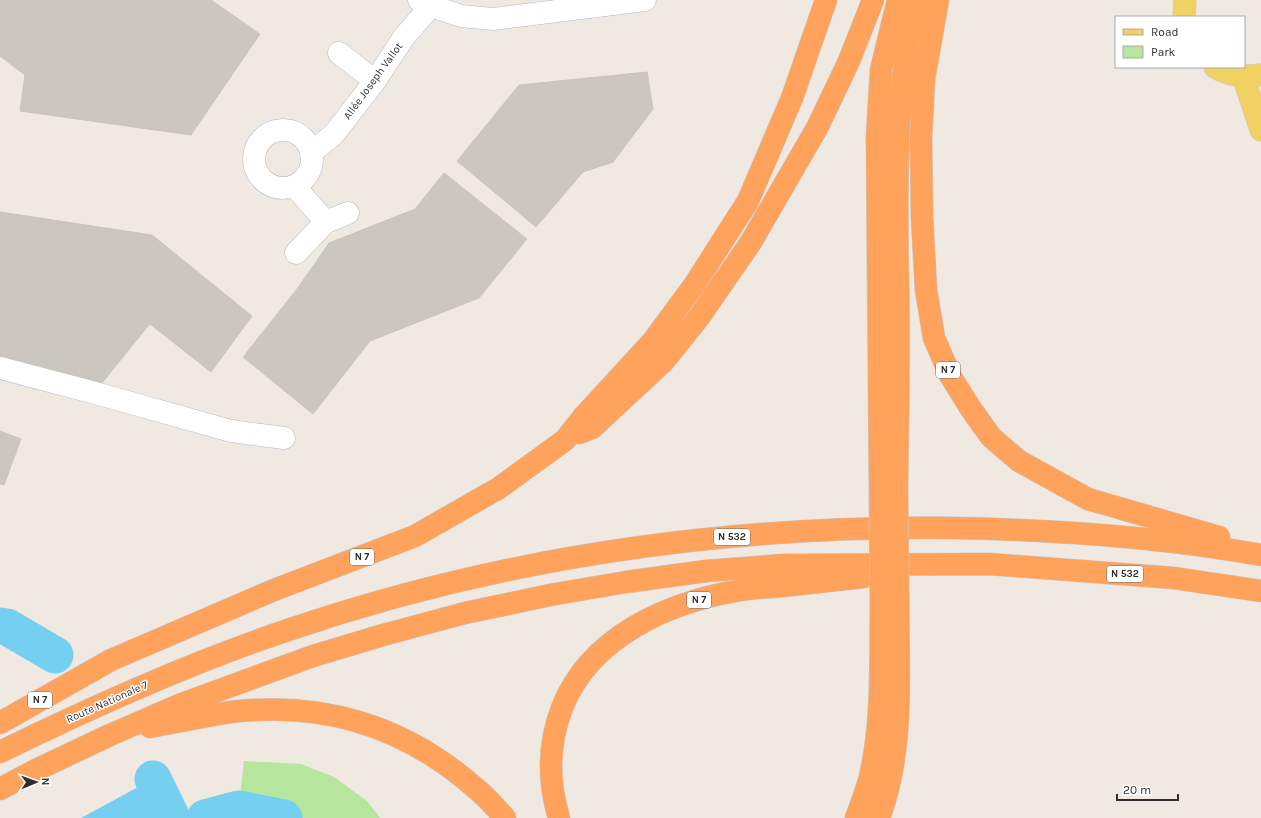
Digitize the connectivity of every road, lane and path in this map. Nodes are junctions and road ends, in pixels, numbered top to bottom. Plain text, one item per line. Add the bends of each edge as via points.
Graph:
1 (645, 0) edge
2 (826, 0) edge
3 (873, 0) edge
4 (898, 0) edge
5 (917, 0) edge
6 (938, 0) edge
7 (1185, 0) edge
8 (425, 3) edge
9 (1184, 16) edge
10 (339, 53) dead end
11 (1217, 68) edge
12 (1252, 76) edge
13 (375, 81) junction
14 (1261, 130) edge
15 (312, 152) junction
16 (295, 186) junction
17 (348, 213) dead end
18 (326, 222) junction
19 (296, 253) dead end
20 (0, 368) edge
21 (284, 438) dead end
22 (565, 440) junction
23 (888, 487) junction
24 (1261, 549) edge
25 (1261, 555) edge
26 (989, 564) junction
27 (1261, 591) edge
28 (889, 602) junction
29 (216, 656) joint
30 (0, 723) edge
31 (110, 734) junction
32 (0, 752) edge
33 (0, 789) edge
34 (505, 818) edge
35 (559, 818) edge
36 (856, 818) edge
37 (879, 818) edge

1 - 8 street via 493,18 461,16
2 - 22 highway, N 7 via 792,98 748,201 695,284 653,341
3 - 22 highway, N 7 via 849,61 816,128 751,242 700,316 663,362 627,396 592,428
4 - 23 highway via 881,70 877,137
5 - 23 highway via 906,51 899,115 899,331
6 - 24 highway, N 7 via 924,79 921,138 922,217 926,290 934,338 951,377 991,437 1019,461 1041,475 1088,499
7 - 9 main road
8 - 13 street, Allée Joseph Vallot
10 - 13 street
11 - 12 main road via 1230,74
12 - 14 main road
13 - 15 street, Allée Joseph Vallot via 334,134
15 - 16 street via 309,172 303,181
15 - 16 street via 301,135 292,131 271,132 257,146 254,162 260,178 275,188
16 - 18 street
17 - 18 street
18 - 19 street
20 - 21 street via 231,431
22 - 30 highway, N 7 via 498,488 415,536 274,590 111,660
23 - 28 highway, bridge
25 - 29 highway, N 532 via 1116,536 1014,529 810,530 680,542 575,557 445,584 289,629
26 - 27 highway, N 532 via 1174,578
26 - 31 highway, N 532 via 776,566 706,571 550,595 465,613 313,656 179,705
26 - 35 highway, N 7 via 741,590 677,607 614,639 586,666 566,698 554,734 551,788
28 - 36 highway via 877,735 870,777
28 - 37 highway via 898,703 892,773
29 - 32 highway, Route Nationale 7 / N 7 via 71,717
31 - 33 highway
31 - 34 highway via 231,712 302,710 328,714 377,727 426,751 474,786

